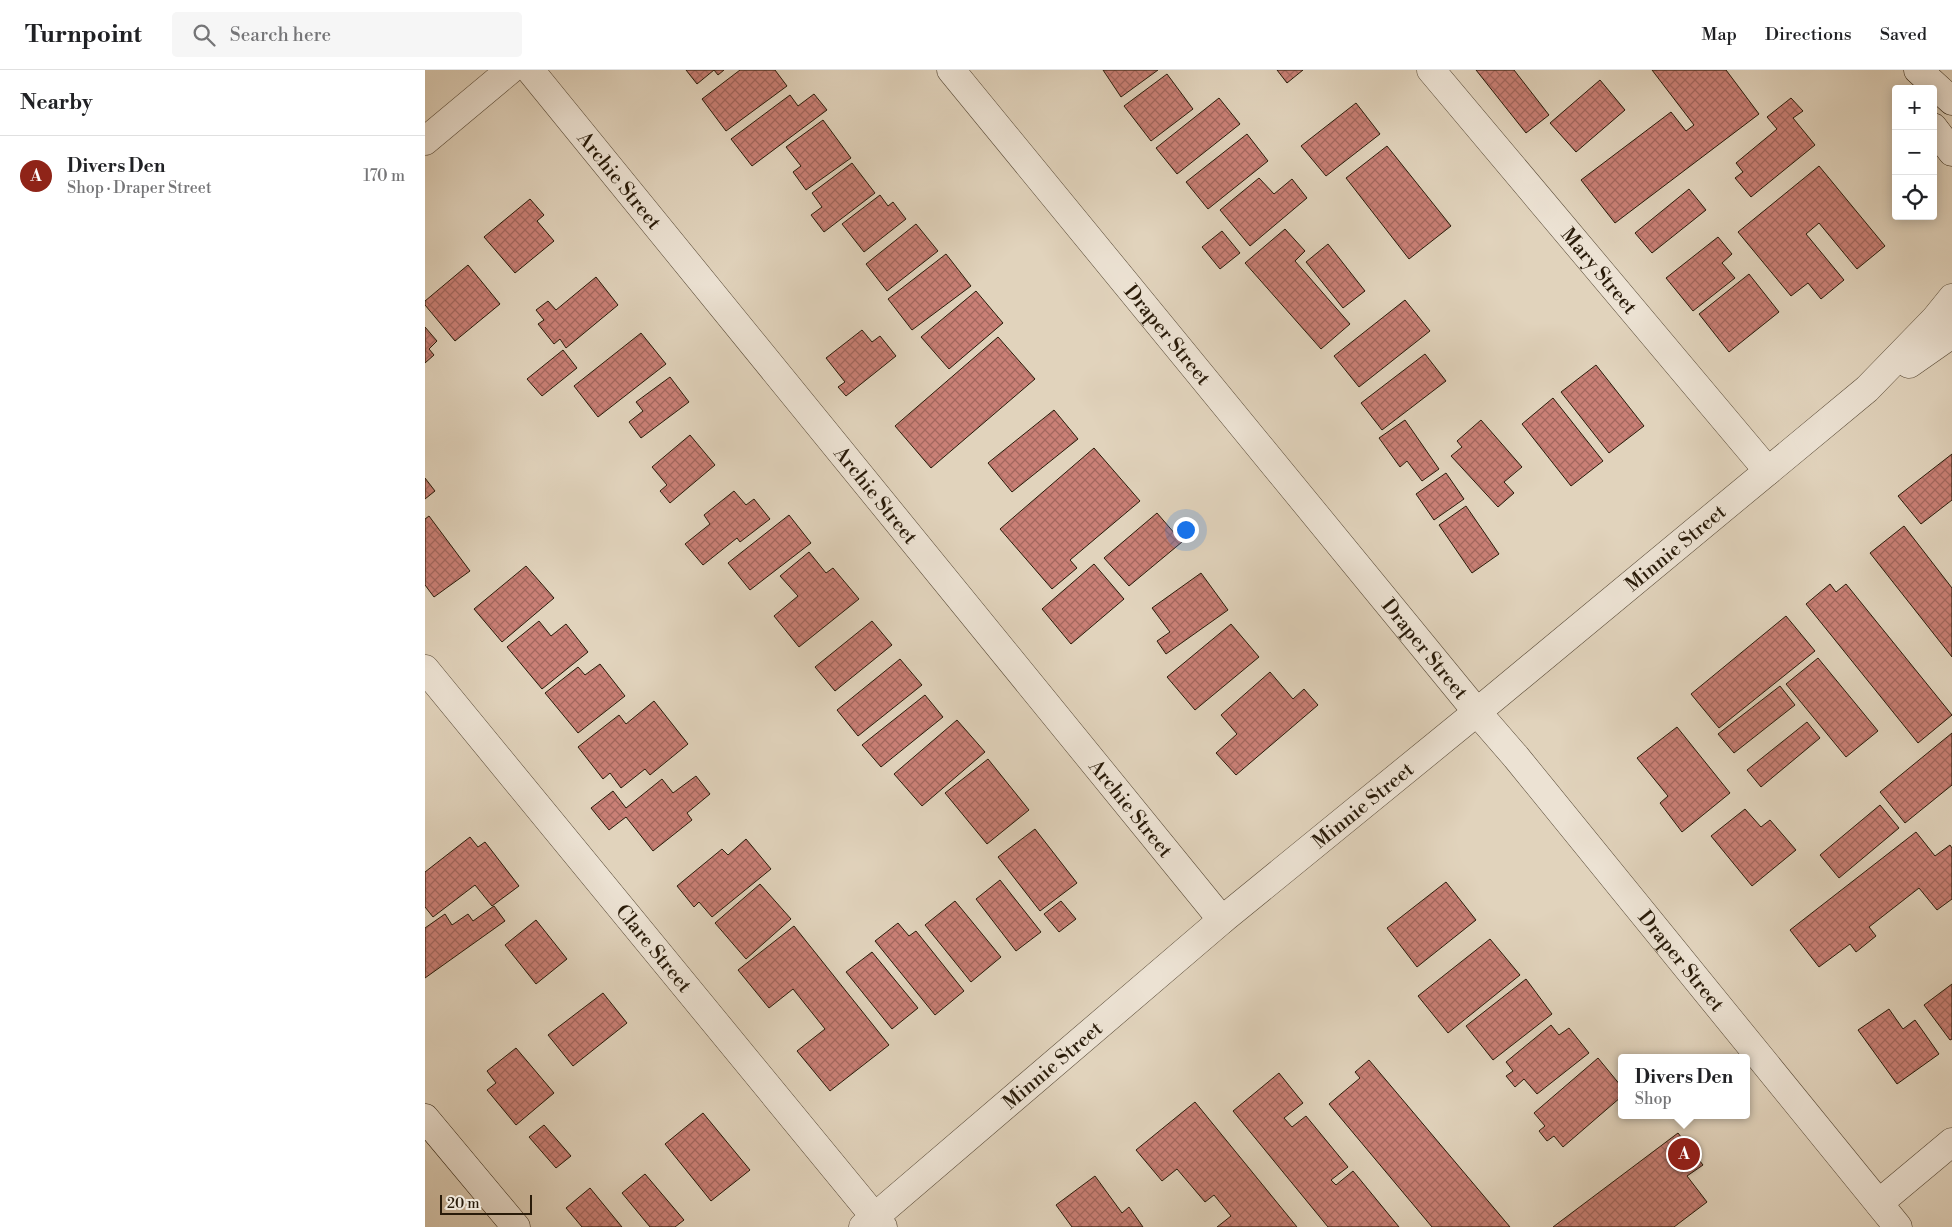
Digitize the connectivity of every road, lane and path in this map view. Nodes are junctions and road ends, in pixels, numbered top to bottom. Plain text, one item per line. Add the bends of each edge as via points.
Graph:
1 (510, 70) edge
2 (530, 70) edge
3 (951, 70) edge
4 (1431, 70) edge
5 (1898, 70) edge
6 (1918, 70) edge
7 (1907, 85) edge
8 (1952, 100) edge
9 (1935, 130) edge
10 (425, 141) edge
11 (1952, 152) edge
12 (1952, 298) edge
13 (1952, 334) edge
14 (1867, 389) junction
15 (1768, 471) junction
16 (425, 669) edge
17 (1477, 712) junction
18 (1222, 920) junction
19 (425, 1118) edge
20 (1952, 1142) edge
21 (1879, 1203) junction
22 (874, 1224) edge
23 (516, 1227) edge
24 (1898, 1227) edge

1 - 10 street
2 - 18 street, Archie Street
3 - 17 street, Draper Street
4 - 15 street, Mary Street
5 - 7 street
6 - 8 street
9 - 11 street
12 - 14 street, Minnie Street
13 - 14 street, Minnie Street
14 - 15 street, Minnie Street
15 - 17 street, Minnie Street
16 - 22 street, Clare Street
17 - 18 street, Minnie Street
17 - 21 street, Draper Street
18 - 22 street, Minnie Street
19 - 23 street
20 - 21 street
21 - 24 street, Draper Street

